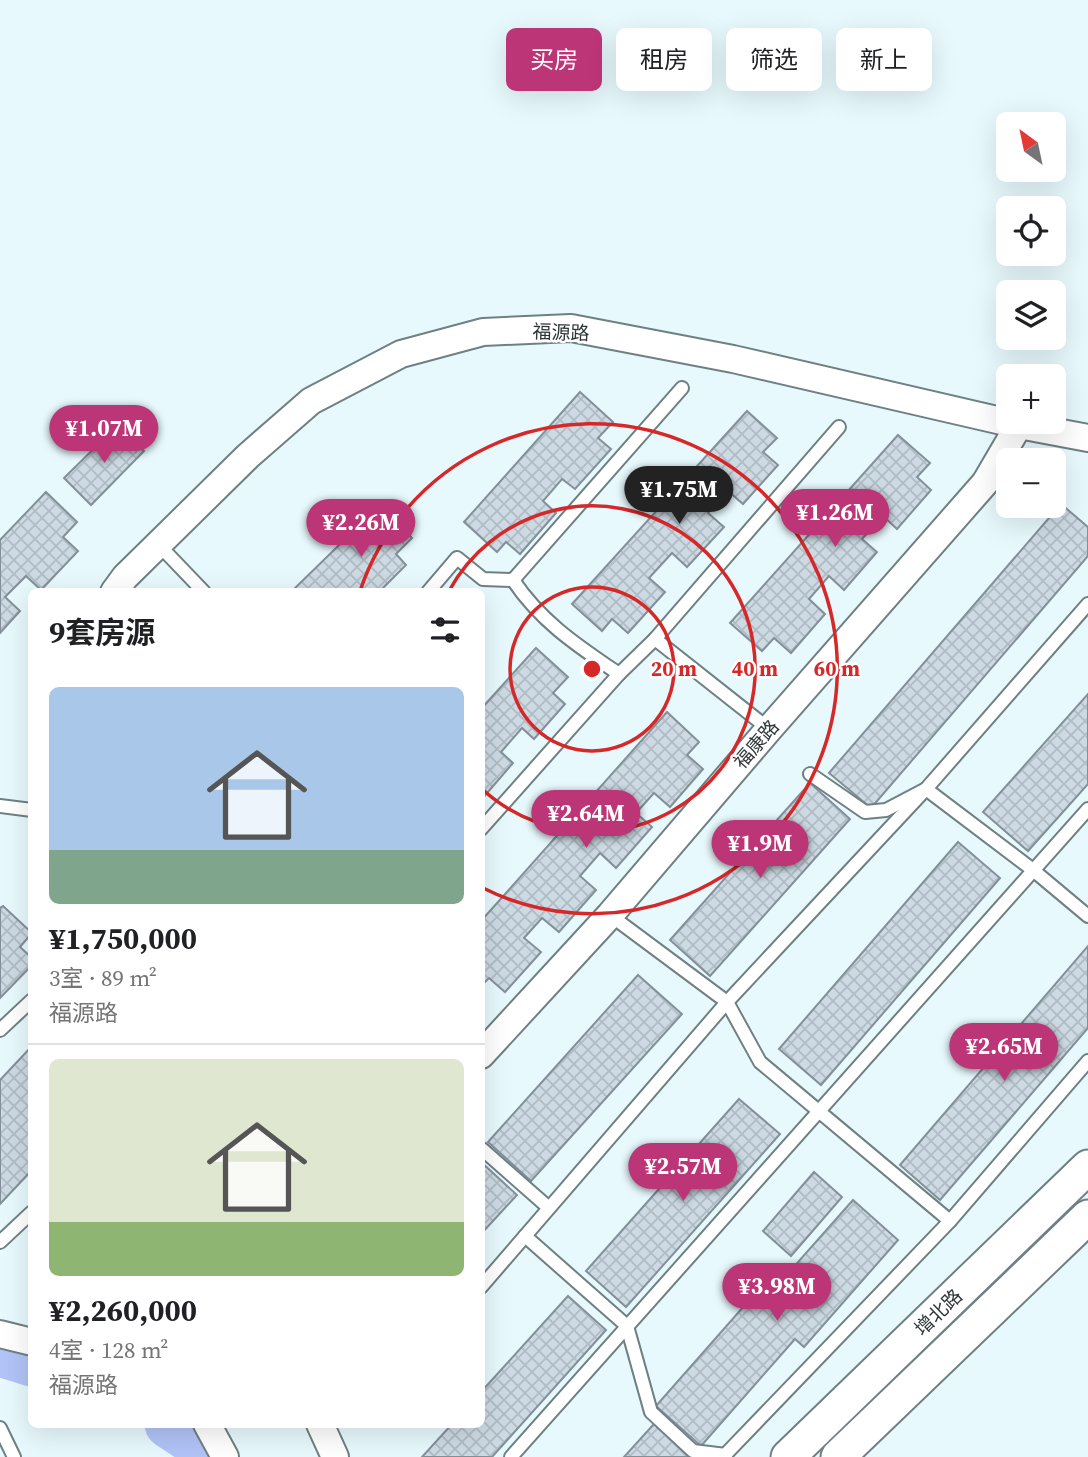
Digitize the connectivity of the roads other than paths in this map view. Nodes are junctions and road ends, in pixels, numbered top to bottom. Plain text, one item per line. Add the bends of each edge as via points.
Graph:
1 (682, 388) dead end
2 (996, 420) edge
3 (839, 427) dead end
4 (1014, 434) edge
5 (1066, 434) edge
6 (1088, 438) edge
7 (158, 544) junction
8 (513, 580) junction
9 (117, 588) edge
10 (201, 588) edge
11 (431, 588) edge
12 (1088, 604) edge
13 (655, 639) junction
14 (619, 674) junction
15 (769, 729) junction
16 (810, 774) dead end
17 (926, 789) junction
18 (0, 806) edge
19 (1088, 809) edge
20 (28, 810) edge
21 (485, 825) edge
22 (1033, 870) junction
23 (610, 915) junction
24 (1088, 916) edge
25 (727, 1002) junction
26 (28, 1004) edge
27 (0, 1030) edge
28 (485, 1051) edge
29 (1088, 1061) edge
30 (817, 1111) junction
31 (485, 1152) edge
32 (1088, 1167) edge
33 (549, 1208) junction
34 (28, 1216) edge
35 (1088, 1217) edge
36 (950, 1221) junction
37 (525, 1236) junction
38 (0, 1242) edge
39 (485, 1281) edge
40 (627, 1326) junction
41 (0, 1334) edge
42 (28, 1341) edge
43 (208, 1428) edge
44 (322, 1428) edge
45 (1, 1434) edge
46 (725, 1456) edge
47 (14, 1457) edge
48 (225, 1457) edge
49 (335, 1457) edge
50 (512, 1457) edge
51 (788, 1457) edge
52 (838, 1457) edge

1 - 8 lane
2 - 7 street, 福源路 via 733,359 571,328 483,332 401,354 311,401
3 - 13 lane
4 - 15 street, 福康路 via 985,483
5 - 6 street, 福源路
7 - 9 street, 福源路
7 - 10 lane
8 - 11 lane via 483,579 457,558
8 - 14 lane via 526,600 563,636
12 - 17 lane
13 - 14 lane
13 - 15 lane
14 - 21 lane
15 - 23 street, 福康路
16 - 17 lane via 865,813 886,810
17 - 22 lane
17 - 25 lane
18 - 20 lane
19 - 22 lane
22 - 24 lane
22 - 30 lane
23 - 25 lane
23 - 28 street, 福康路
25 - 30 lane via 760,1062
25 - 33 lane
26 - 27 lane
29 - 36 lane
30 - 36 lane
30 - 40 lane
31 - 33 lane
32 - 51 street, 增北路
33 - 37 lane
34 - 38 lane
35 - 52 street, 增北路
36 - 46 lane
37 - 39 lane
37 - 40 lane
40 - 46 lane via 651,1412 693,1451
40 - 50 lane
41 - 42 street
43 - 48 street
44 - 49 street
45 - 47 lane

